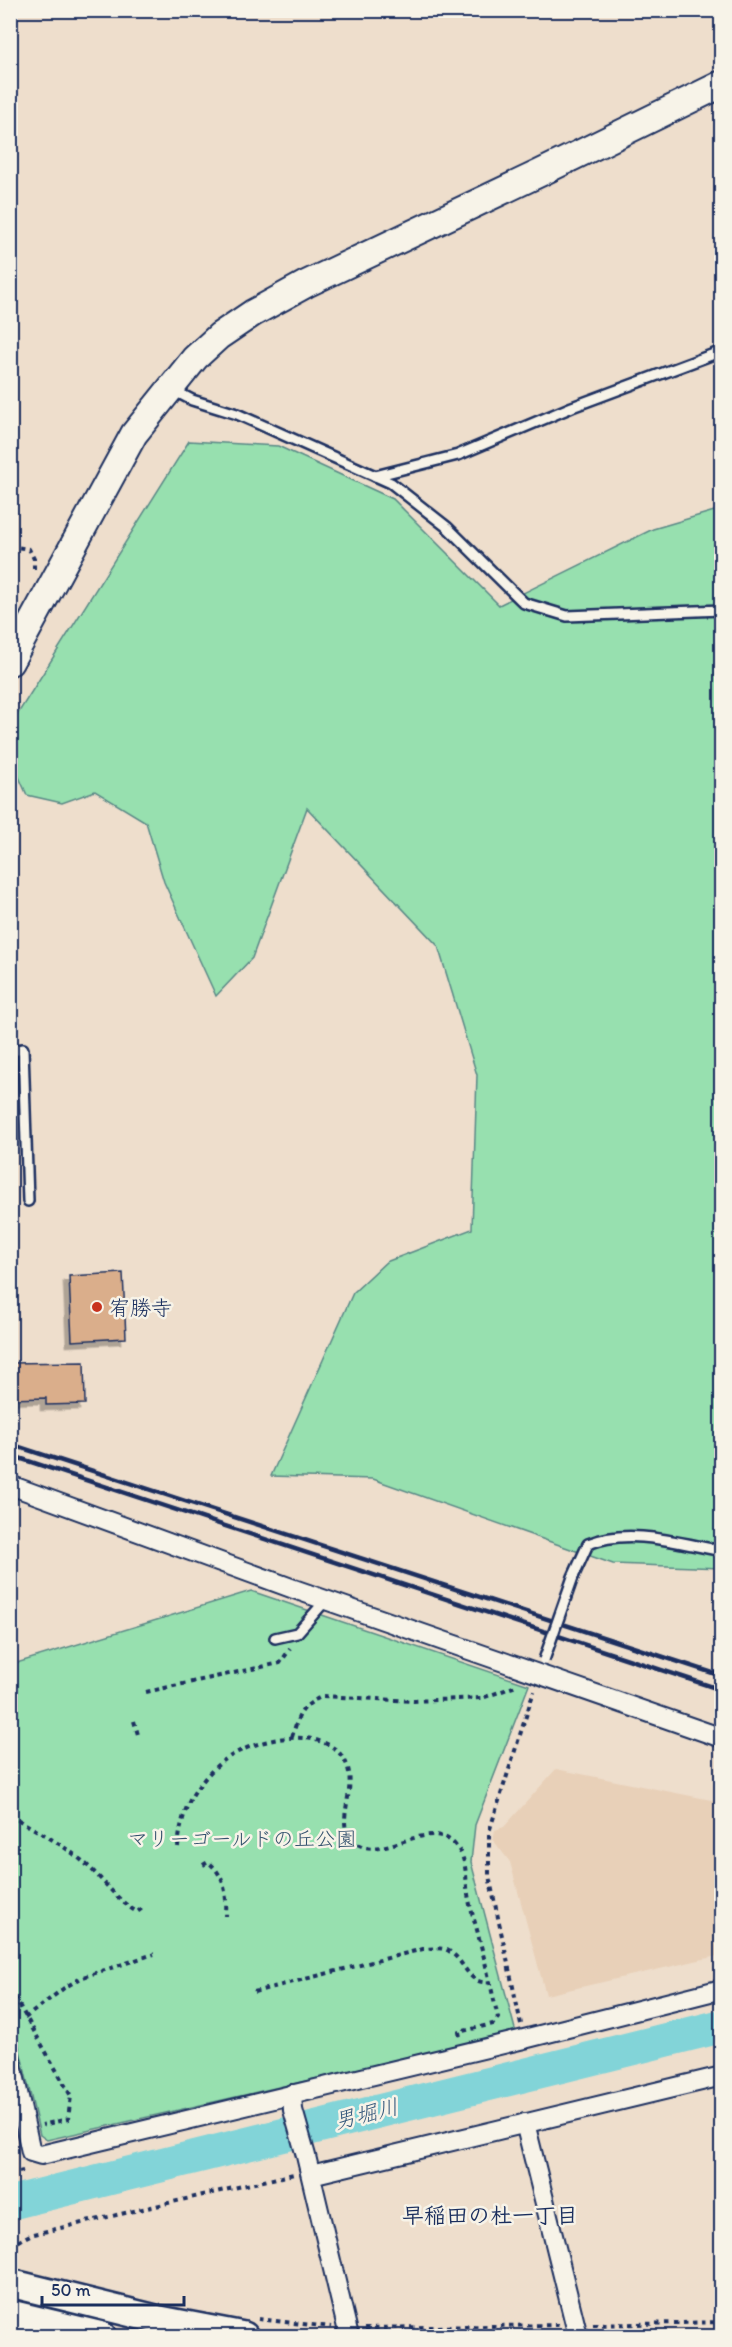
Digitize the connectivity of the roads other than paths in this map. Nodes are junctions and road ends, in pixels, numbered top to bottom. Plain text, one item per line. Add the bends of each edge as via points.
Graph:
1 (722, 84) edge
2 (722, 351) edge
3 (170, 388) junction
4 (375, 476) junction
5 (722, 610) edge
6 (10, 662) edge
7 (10, 1051) edge
8 (28, 1201) dead end
9 (10, 1485) edge
10 (722, 1551) edge
11 (326, 1600) junction
12 (275, 1638) dead end
13 (537, 1669) junction
14 (722, 1738) edge
15 (722, 1989) edge
16 (10, 2056) edge
17 (722, 2076) edge
18 (292, 2102) junction
19 (525, 2123) junction
20 (309, 2167) junction
21 (10, 2283) edge
22 (10, 2314) edge
23 (102, 2337) edge
24 (244, 2337) edge
25 (349, 2337) edge
26 (578, 2337) edge

1 - 3 street via 271,303 219,336
2 - 4 lane via 458,455
3 - 4 lane
3 - 6 street via 134,434
4 - 5 lane via 391,483 447,527 524,603 567,616
7 - 8 lane via 23,1049
9 - 11 street
10 - 13 lane, bridge via 625,1535 588,1544
11 - 12 lane via 297,1634
11 - 13 street
13 - 14 street
15 - 18 street via 464,2052
16 - 18 street via 31,2152 41,2155
17 - 19 street
18 - 20 street
19 - 20 street
19 - 26 street
20 - 25 street
21 - 24 main road
22 - 23 main road

